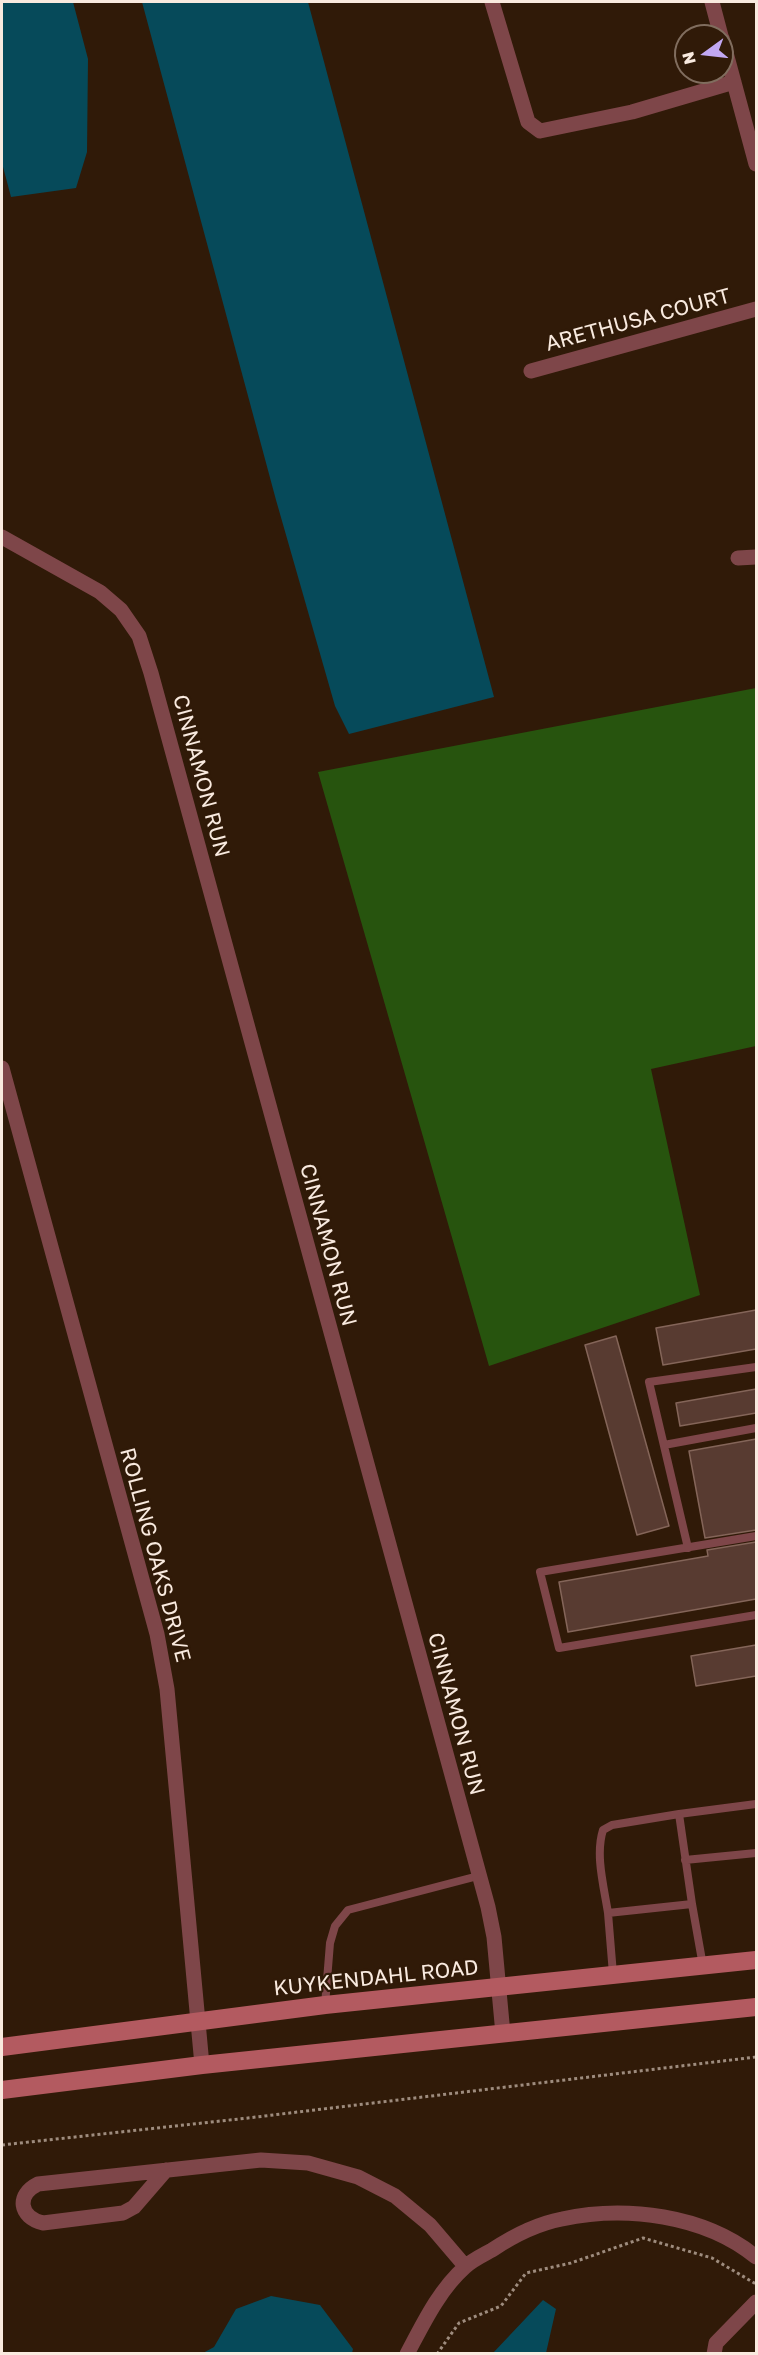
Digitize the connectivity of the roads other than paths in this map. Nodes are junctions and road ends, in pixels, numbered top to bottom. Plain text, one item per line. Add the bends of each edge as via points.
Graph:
1 (492, 2) edge
2 (712, 2) edge
3 (718, 24) edge
4 (734, 82) edge
5 (727, 84) edge
6 (756, 164) edge
7 (756, 309) edge
8 (531, 371) dead end
9 (2, 537) edge
10 (756, 557) edge
11 (738, 558) dead end
12 (2, 1068) edge
13 (756, 1367) edge
14 (756, 1428) edge
15 (664, 1445) junction
16 (756, 1536) edge
17 (688, 1548) junction
18 (756, 1615) edge
19 (756, 1804) edge
20 (679, 1814) junction
21 (756, 1853) edge
22 (685, 1860) junction
23 (478, 1876) junction
24 (692, 1905) junction
25 (608, 1912) junction
26 (756, 1960) edge
27 (704, 1966) junction
28 (613, 1976) junction
29 (497, 1988) junction
30 (325, 2004) junction
31 (756, 2007) edge
32 (198, 2021) junction
33 (503, 2034) junction
34 (2, 2047) edge
35 (202, 2066) junction
36 (2, 2090) edge
37 (166, 2170) junction
38 (756, 2257) edge
39 (465, 2266) junction
40 (756, 2302) edge
41 (407, 2354) edge
42 (714, 2354) edge

1 - 5 street via 528,123 540,131 632,112
2 - 3 street
4 - 6 street
7 - 8 street, ARETHUSA COURT
9 - 23 street, CINNAMON RUN via 100,592 121,610 139,636
10 - 11 street
12 - 32 street, ROLLING OAKS DRIVE via 157,1634 167,1689
13 - 15 lane via 649,1382
14 - 15 lane
15 - 17 lane
16 - 17 lane
17 - 18 lane via 540,1572 559,1648
19 - 20 lane
20 - 22 lane
20 - 25 lane via 612,1825 603,1830 600,1857
21 - 22 lane
22 - 24 lane
23 - 29 street, CINNAMON RUN via 494,1938
23 - 30 lane via 348,1910 335,1926 330,1943
24 - 25 lane
24 - 27 lane
25 - 28 lane
26 - 27 main road, KUYKENDAHL ROAD
27 - 28 main road, KUYKENDAHL ROAD
28 - 29 main road, KUYKENDAHL ROAD
29 - 30 main road, KUYKENDAHL ROAD
29 - 33 street, CINNAMON RUN
30 - 32 main road, KUYKENDAHL ROAD
31 - 33 main road
32 - 34 main road, KUYKENDAHL ROAD
32 - 35 street, ROLLING OAKS DRIVE
33 - 35 main road
35 - 36 main road
37 - 37 street via 38,2184 24,2195 23,2206 33,2221 43,2223 123,2213 134,2207
37 - 39 street via 261,2160 308,2163 358,2177 404,2203 430,2225
38 - 39 street via 741,2245 688,2223 600,2212 560,2219 518,2234
39 - 41 street via 433,2305
40 - 42 street via 716,2343

